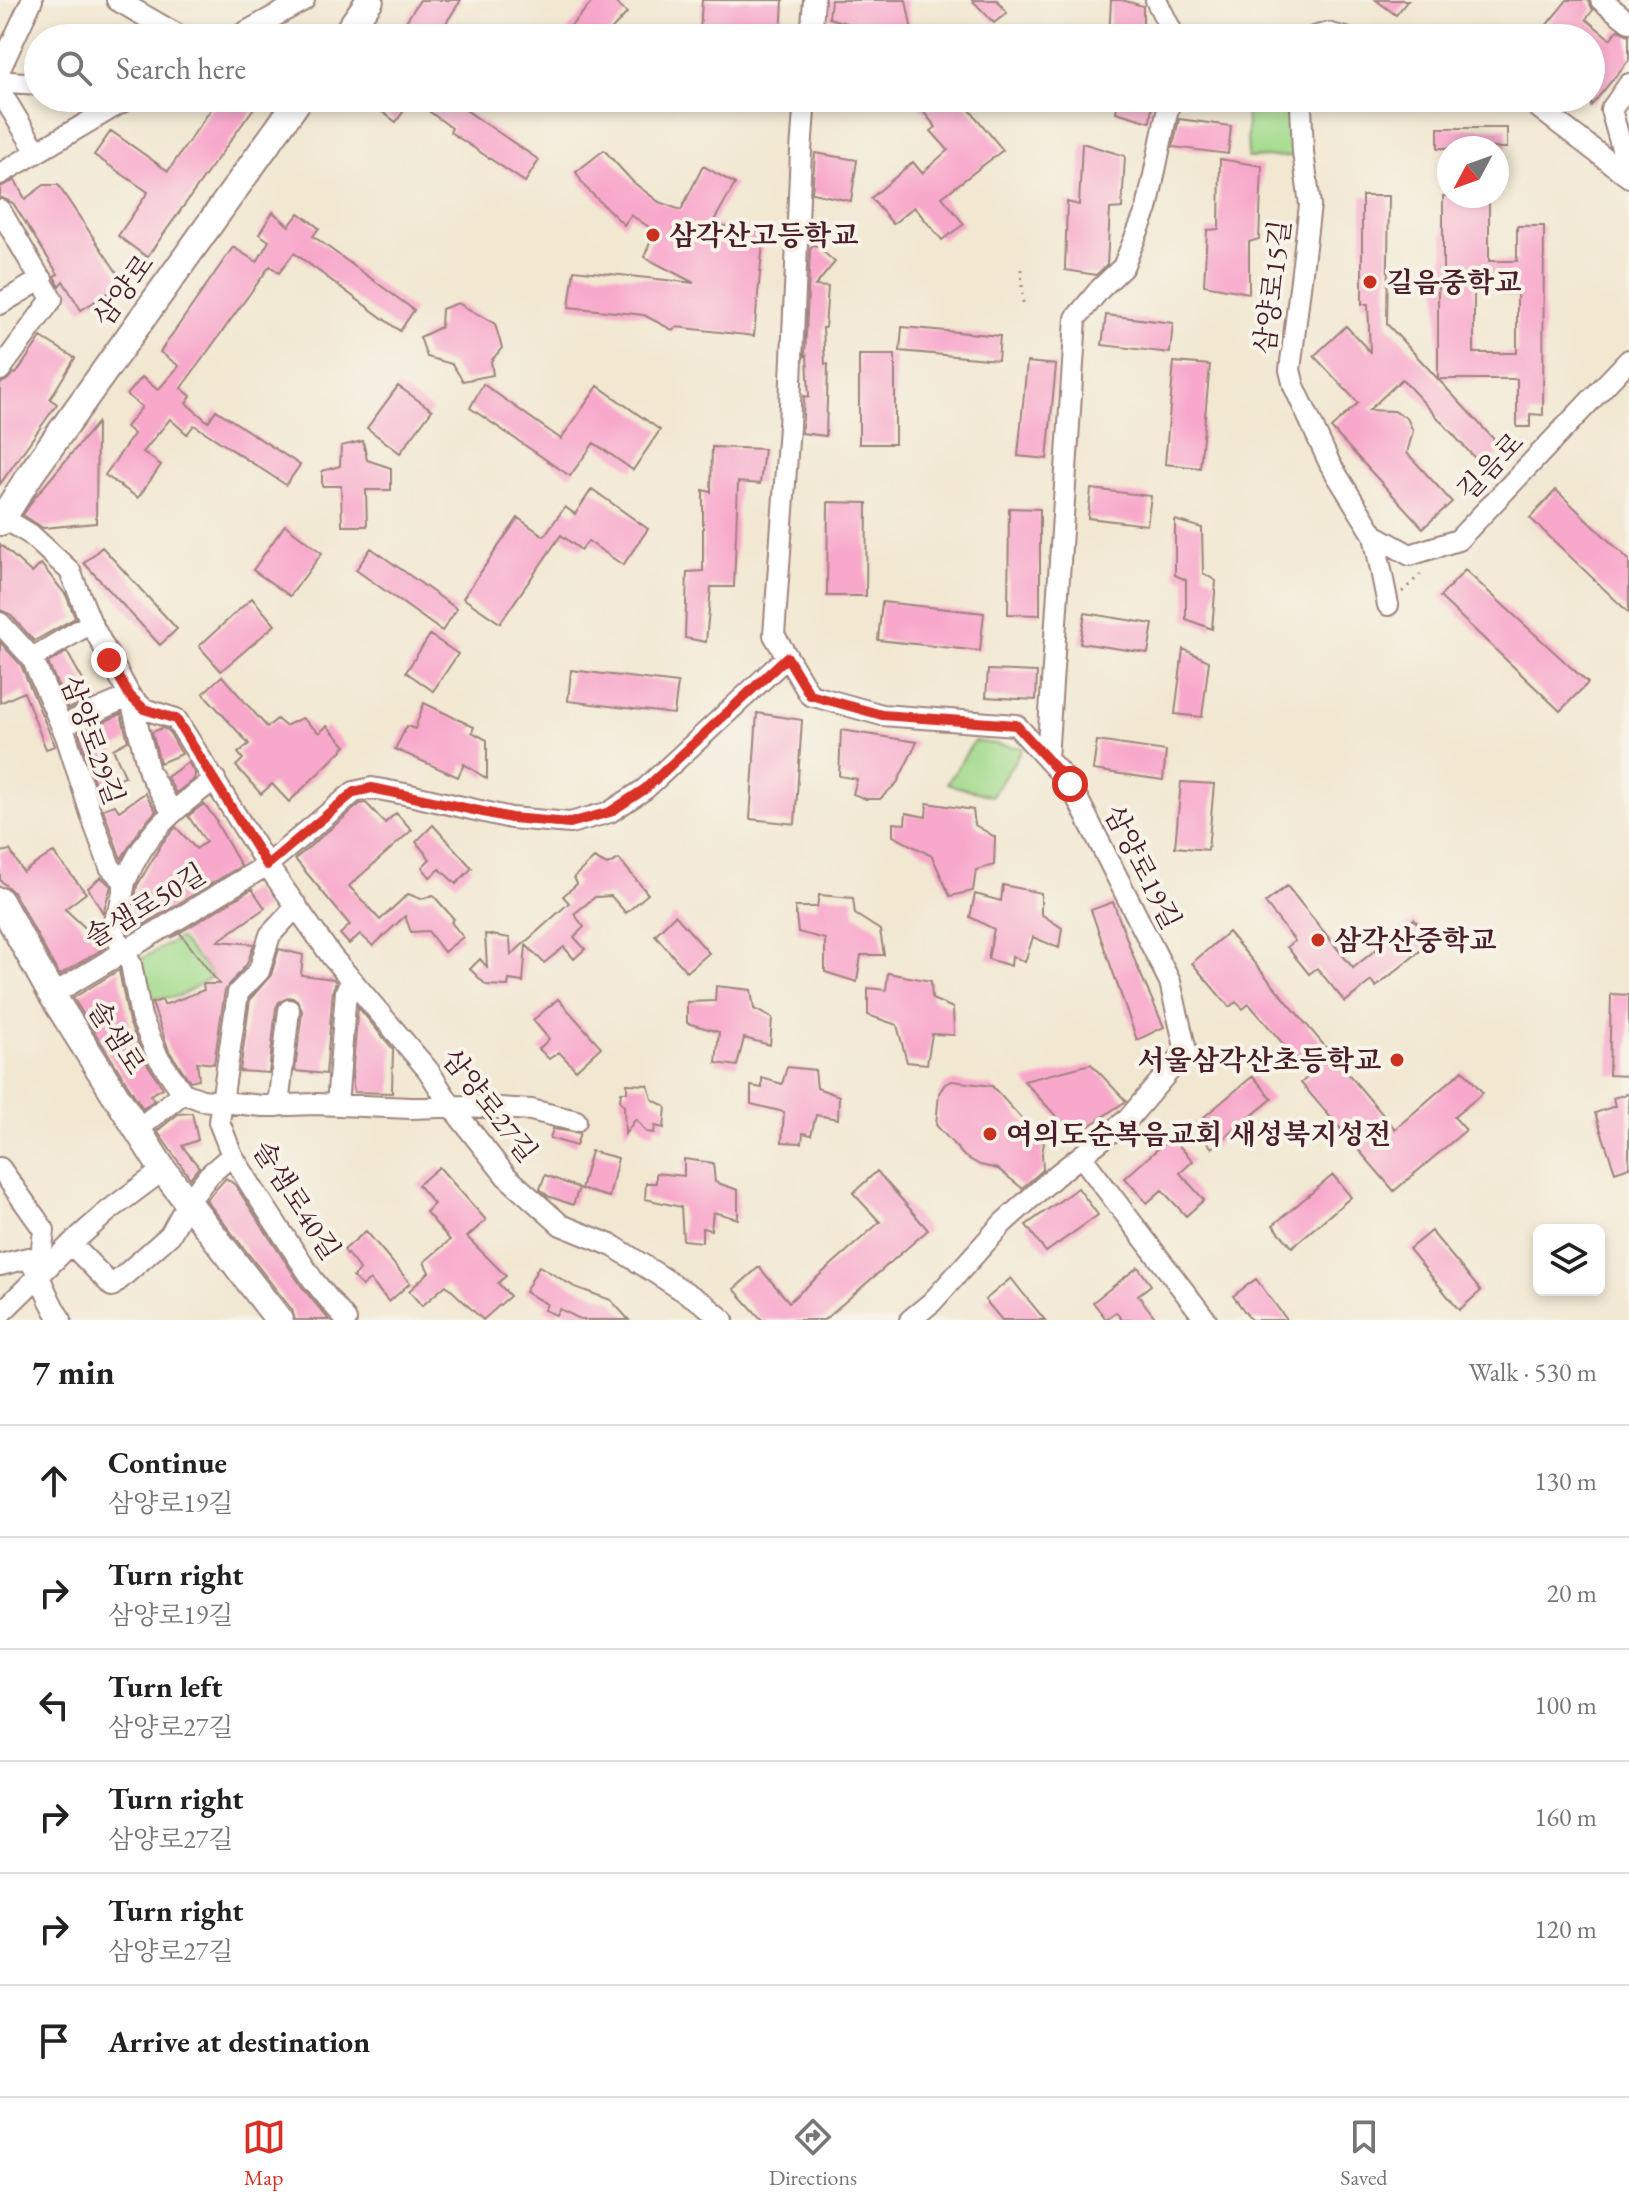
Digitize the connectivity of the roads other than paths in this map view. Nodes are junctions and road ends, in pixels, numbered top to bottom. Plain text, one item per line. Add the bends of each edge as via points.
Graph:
1 (32, 0) edge
2 (304, 0) edge
3 (370, 0) edge
4 (814, 0) edge
5 (1156, 0) edge
6 (1601, 0) edge
7 (126, 2) edge
8 (1629, 22) edge
9 (161, 24) edge
10 (260, 24) edge
11 (353, 24) edge
12 (812, 24) edge
13 (1168, 24) edge
14 (0, 69) edge
15 (24, 83) edge
16 (1629, 84) edge
17 (0, 85) edge
18 (0, 91) edge
19 (100, 112) edge
20 (290, 112) edge
21 (804, 112) edge
22 (1167, 112) edge
23 (1301, 112) edge
24 (1545, 112) edge
25 (37, 152) junction
26 (0, 174) edge
27 (1629, 175) edge
28 (0, 210) edge
29 (8, 240) edge
30 (42, 279) junction
31 (0, 304) edge
32 (1628, 365) edge
33 (0, 370) edge
34 (1, 516) edge
35 (1374, 535) junction
36 (1388, 605) road end
37 (0, 623) edge
38 (91, 623) junction
39 (787, 657) junction
40 (32, 658) junction
41 (130, 696) junction
42 (62, 726) junction
43 (1047, 759) junction
44 (215, 779) junction
45 (172, 812) junction
46 (267, 865) junction
47 (125, 882) junction
48 (0, 901) edge
49 (297, 906) junction
50 (122, 950) junction
51 (353, 981) junction
52 (52, 995) junction
53 (289, 1010) dead end
54 (183, 1093) junction
55 (224, 1102) junction
56 (337, 1105) junction
57 (278, 1106) junction
58 (451, 1106) junction
59 (576, 1121) dead end
60 (137, 1130) junction
61 (232, 1155) junction
62 (1081, 1156) junction
63 (0, 1168) edge
64 (163, 1170) junction
65 (188, 1202) junction
66 (71, 1244) junction
67 (0, 1265) edge
68 (39, 1274) junction
69 (0, 1314) edge
70 (61, 1320) edge
71 (279, 1320) edge
72 (346, 1320) edge
73 (723, 1320) edge
74 (910, 1320) edge
75 (1206, 1320) edge

1 - 14 street
2 - 10 street
3 - 11 main road
4 - 12 street
5 - 13 street
6 - 8 street
7 - 9 street
15 - 17 street
16 - 27 street via 1611,110
18 - 25 street
19 - 25 street
20 - 34 main road, 삼양로
21 - 39 street, 삼양로19길 via 774,635
22 - 43 street via 1147,209 1123,267 1076,318
23 - 35 street, 삼양로15길 via 1310,205 1290,370 1330,464
24 - 27 street
25 - 26 street
28 - 29 street
29 - 30 street
30 - 31 street
30 - 33 street via 52,299
32 - 35 street, 길음로 via 1458,540 1410,555
34 - 38 street via 30,534 70,571
35 - 36 street, 삼양로15길
37 - 40 street, 삼양로29길
38 - 40 street
38 - 41 street
39 - 43 street, 삼양로19길 via 810,695 882,715 1016,725
39 - 46 street via 645,789 610,812 570,823 511,818 372,788 354,792
40 - 42 street, 삼양로29길
41 - 42 street
41 - 44 street, 삼양로27길 via 144,709 176,719
41 - 45 street via 149,772
42 - 47 street, 삼양로29길 via 110,867
43 - 62 street, 삼양로19길 via 1070,784 1170,982 1186,1051 1128,1119
44 - 45 street, 삼양로29길
44 - 46 street, 삼양로27길
45 - 47 street, 삼양로29길 via 134,860
46 - 49 street, 삼양로27길
46 - 50 street, 솔샘로50길
47 - 50 street, 삼양로29길 via 111,927
48 - 52 main road, 솔샘로
49 - 51 street, 삼양로27길
49 - 55 street, 솔샘로40길 via 270,935 259,971 238,993
50 - 52 street, 솔샘로50길
50 - 54 street, 삼양로29길 via 131,964 146,1030
51 - 56 street via 346,991
51 - 58 street, 삼양로27길 via 428,1070
52 - 60 main road, 솔샘로
53 - 57 street
54 - 55 street
54 - 60 street
55 - 57 street
55 - 61 street, 솔샘로40길 via 219,1122
56 - 57 street
56 - 58 street
58 - 59 street via 531,1110
58 - 73 street, 삼양로27길 via 506,1176 561,1225 613,1246
60 - 64 main road, 솔샘로
61 - 65 street
61 - 72 street, 솔샘로40길 via 313,1280
62 - 74 street, 삼양로19길 via 1003,1223
62 - 75 street
63 - 68 street via 44,1230
64 - 65 main road, 솔샘로
64 - 66 street
65 - 66 street via 170,1235 112,1286
65 - 71 main road, 솔샘로
66 - 68 street
67 - 68 street via 28,1258
68 - 69 street
68 - 70 street

